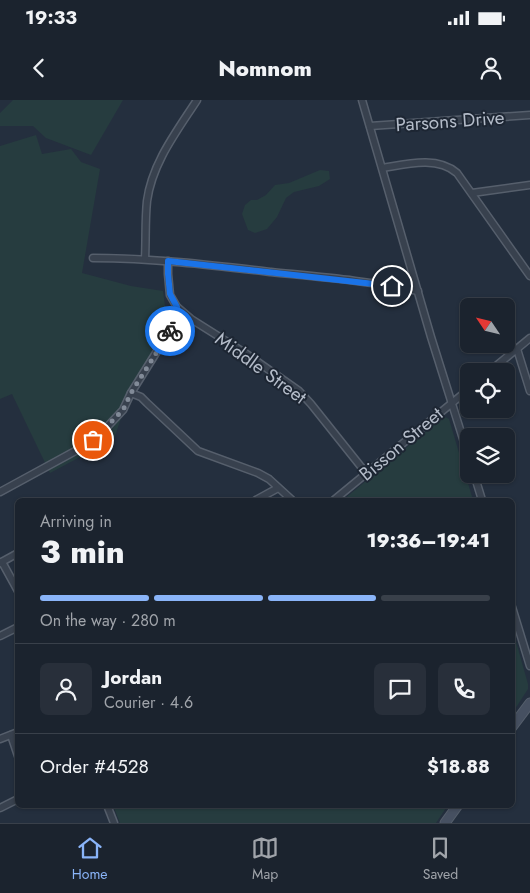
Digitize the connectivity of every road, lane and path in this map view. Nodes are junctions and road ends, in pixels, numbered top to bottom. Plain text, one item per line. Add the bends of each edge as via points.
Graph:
1 (196, 100) edge
2 (362, 100) edge
3 (530, 115) edge
4 (370, 126) junction
5 (383, 168) junction
6 (530, 185) edge
7 (472, 193) junction
8 (93, 258) dead end
9 (145, 259) junction
10 (168, 261) junction
11 (530, 276) edge
12 (418, 290) junction
13 (177, 307) junction
14 (530, 338) edge
15 (517, 349) junction
16 (500, 363) edge
17 (530, 391) edge
18 (131, 393) junction
19 (460, 396) edge
20 (451, 403) junction
21 (460, 430) edge
22 (366, 473) junction
23 (477, 483) edge
24 (278, 488) junction
25 (0, 492) edge
26 (260, 498) edge
27 (290, 498) edge
28 (336, 498) edge
29 (481, 498) edge
30 (15, 555) edge
31 (1, 562) edge
32 (15, 586) edge
33 (515, 617) edge
34 (15, 628) edge
35 (0, 636) edge
36 (530, 666) edge
37 (530, 703) edge
38 (515, 724) edge
39 (14, 733) edge
40 (0, 740) edge
41 (15, 800) edge
42 (0, 808) edge
43 (108, 808) edge
44 (456, 808) edge
45 (114, 823) edge
46 (445, 823) edge

1 - 9 street via 160,160 153,178 148,200
2 - 4 street
3 - 4 street, Parsons Drive
4 - 5 street
5 - 7 street via 441,163 457,173
5 - 12 street
6 - 7 street
7 - 11 street
8 - 9 street
9 - 10 street
10 - 12 street
10 - 13 street via 170,294
12 - 20 street
13 - 18 street via 174,324
13 - 22 street, Middle Street via 299,391
14 - 15 street
15 - 16 street
15 - 17 street
18 - 24 street via 141,397 198,451 258,473
18 - 25 street via 117,418 90,442
19 - 20 street, Bisson Street
20 - 21 street
20 - 22 street, Bisson Street
22 - 28 street, Bisson Street
23 - 29 street
24 - 26 street
24 - 27 street
30 - 31 street
31 - 32 street
33 - 36 street
34 - 35 street
37 - 38 main road
39 - 40 street
41 - 42 street
43 - 45 street
44 - 46 main road

